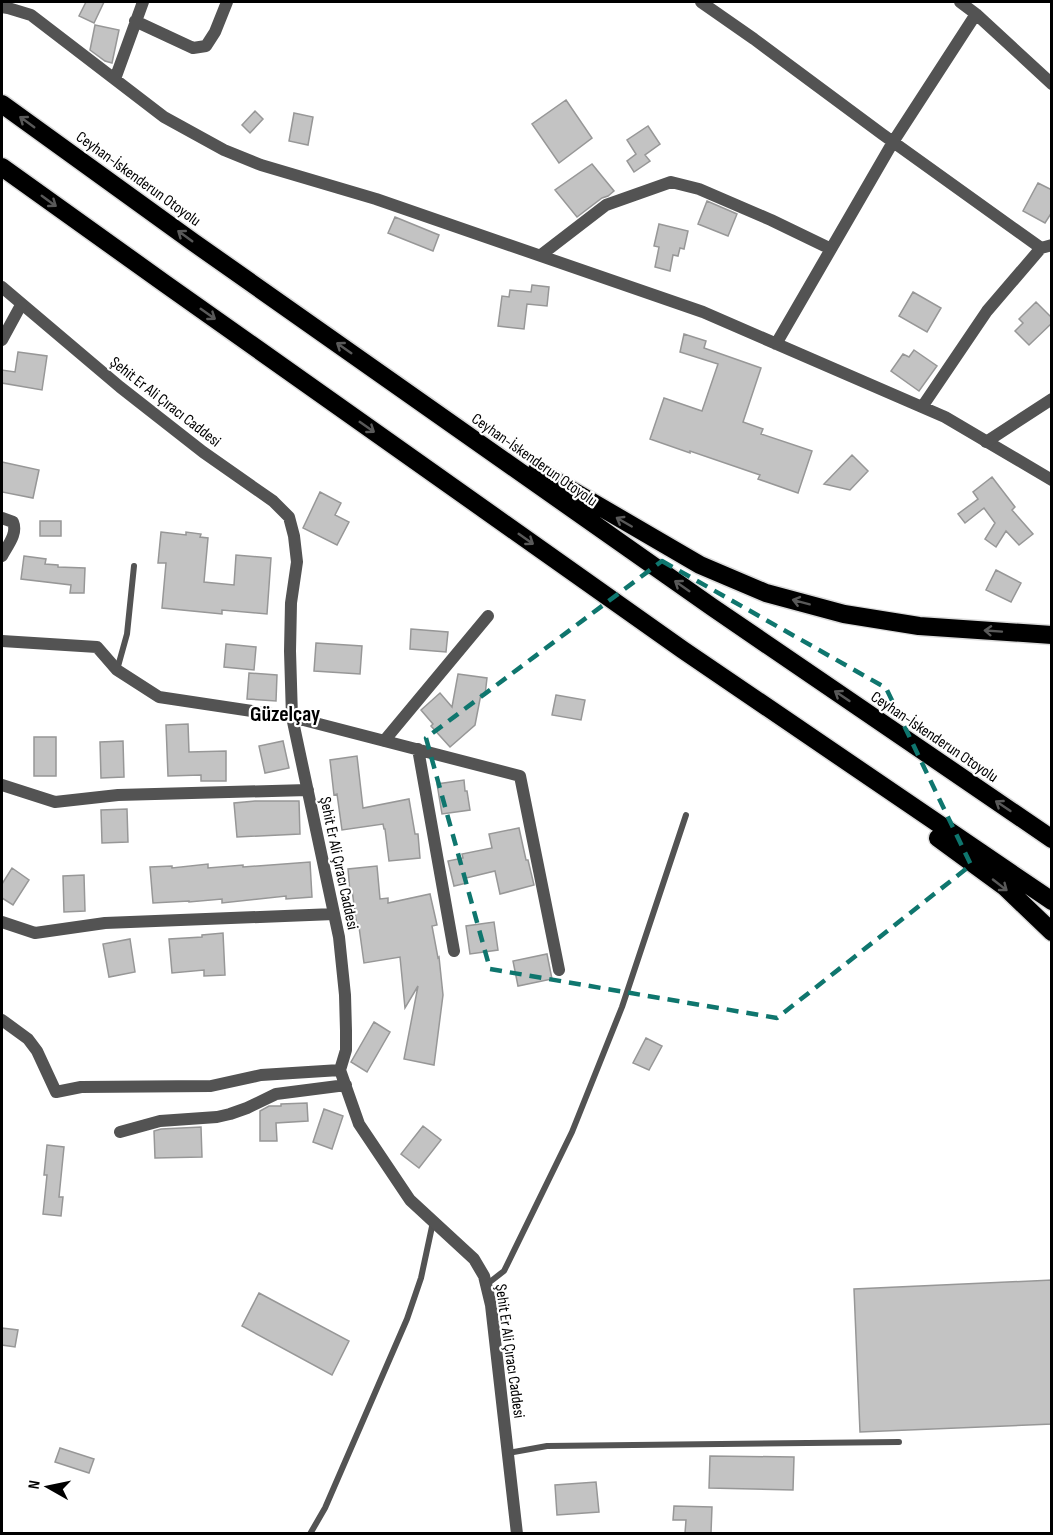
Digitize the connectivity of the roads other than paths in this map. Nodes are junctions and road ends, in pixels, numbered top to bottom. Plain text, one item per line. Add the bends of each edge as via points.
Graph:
1 (143, 2) edge
2 (227, 2) edge
3 (701, 2) edge
4 (960, 2) edge
5 (2, 7) edge
6 (976, 14) junction
7 (135, 21) junction
8 (115, 79) junction
9 (1052, 84) edge
10 (2, 104) edge
11 (893, 142) junction
12 (2, 167) edge
13 (1046, 246) edge
14 (831, 249) junction
15 (541, 255) junction
16 (2, 287) edge
17 (21, 304) junction
18 (2, 340) edge
19 (776, 344) junction
20 (392, 382) junction
21 (1052, 399) edge
22 (922, 407) junction
23 (986, 442) junction
24 (1052, 480) edge
25 (2, 518) edge
26 (2, 556) edge
27 (134, 566) dead end
28 (488, 616) dead end
29 (1052, 634) edge
30 (2, 641) edge
31 (683, 650) junction
32 (117, 670) junction
33 (292, 717) junction
34 (384, 741) junction
35 (418, 749) junction
36 (2, 785) edge
37 (308, 790) junction
38 (686, 814) dead end
39 (1052, 839) edge
40 (1052, 902) edge
41 (334, 914) junction
42 (2, 922) edge
43 (1052, 932) edge
44 (454, 951) dead end
45 (559, 970) dead end
46 (2, 1020) edge
47 (340, 1070) junction
48 (346, 1085) junction
49 (120, 1132) dead end
50 (434, 1222) junction
51 (486, 1285) junction
52 (899, 1442) dead end
53 (508, 1453) junction
54 (310, 1533) edge
55 (517, 1533) edge

1 - 7 street
2 - 7 street via 206,46 193,48
3 - 11 street
4 - 6 street
5 - 8 street via 31,15
6 - 9 street
6 - 11 street
7 - 8 street
8 - 15 street via 164,117 224,150
20 -> 10 highway, Ceyhan-İskenderun Otoyolu
11 - 13 street
11 - 14 street
12 -> 31 highway
13 - 22 street via 987,312
14 - 15 street via 699,189 671,182 606,205
14 - 19 street
15 - 19 street via 703,312
16 - 17 street, Şehit Er Ali Çıracı Caddesi
17 - 18 street
17 - 33 street, Şehit Er Ali Çıracı Caddesi via 120,387 289,517 297,562 291,615
19 - 22 street
29 -> 20 highway via 919,626 844,614 766,592 700,565
39 -> 20 highway, Ceyhan-İskenderun Otoyolu via 712,608
21 - 23 street
22 - 23 street
23 - 24 street
25 - 26 street via 15,527
27 - 32 lane via 127,633
28 - 34 street
30 - 32 street via 97,647
31 - 40 highway
31 -> 43 highway via 1005,887
32 - 33 street via 159,697
33 - 34 street
33 - 37 street, Şehit Er Ali Çıracı Caddesi
34 - 35 street
35 - 44 street
35 - 45 street via 520,776
36 - 37 street via 55,802 117,795
37 - 41 street, Şehit Er Ali Çıracı Caddesi
38 - 51 lane via 622,1007 572,1132 504,1271
41 - 42 street via 105,923 35,933
41 - 47 street, Şehit Er Ali Çıracı Caddesi via 345,995 346,1050
46 - 47 street via 28,1039 37,1051 56,1092 81,1087 211,1086 261,1075
47 - 48 street, Şehit Er Ali Çıracı Caddesi
48 - 49 street via 276,1094 230,1114 160,1121
48 - 50 street, Şehit Er Ali Çıracı Caddesi via 359,1124 410,1200
50 - 51 street, Şehit Er Ali Çıracı Caddesi via 474,1259
50 - 54 lane via 407,1320 325,1508
51 - 53 street, Şehit Er Ali Çıracı Caddesi
52 - 53 lane via 547,1446
53 - 55 street, Şehit Er Ali Çıracı Caddesi

